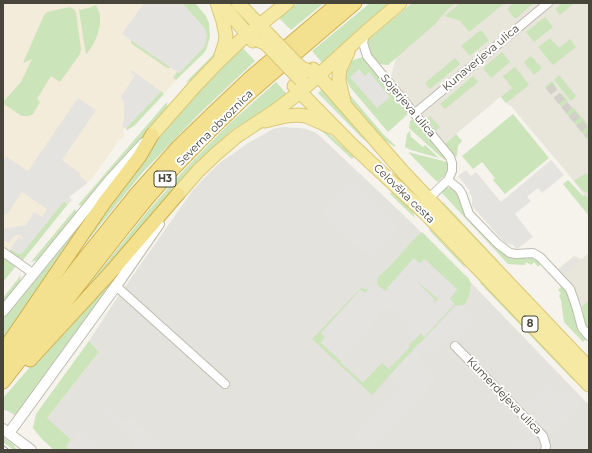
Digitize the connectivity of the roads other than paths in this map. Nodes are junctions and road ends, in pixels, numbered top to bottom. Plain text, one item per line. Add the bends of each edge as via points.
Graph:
1 (217, 3) edge
2 (221, 3) edge
3 (238, 3) edge
4 (250, 3) edge
5 (287, 3) edge
6 (338, 3) edge
7 (355, 3) edge
8 (400, 3) edge
9 (548, 3) edge
10 (366, 32) junction
11 (257, 33) junction
12 (350, 47) junction
13 (219, 61) junction
14 (309, 78) junction
15 (344, 104) junction
16 (414, 114) junction
17 (255, 124) junction
18 (336, 129) junction
19 (152, 135) junction
20 (404, 173) junction
21 (448, 180) junction
22 (178, 194) junction
23 (428, 199) junction
24 (3, 252) edge
25 (34, 274) junction
26 (116, 286) junction
27 (3, 312) edge
28 (589, 336) edge
29 (455, 346) dead end
30 (3, 351) edge
31 (3, 364) edge
32 (589, 368) edge
33 (3, 382) edge
34 (225, 384) dead end
35 (589, 385) edge
36 (3, 390) edge
37 (6, 431) edge
38 (31, 450) edge
39 (545, 450) edge

1 - 13 main road via 226,36
2 - 11 main road, Celovška cesta
3 - 11 main road
4 - 11 main road, Celovška cesta
5 - 11 main road
6 - 31 highway, Severna obvoznica / H3 via 237,90 173,154 136,194
7 - 33 highway, Severna obvoznica / H3 via 248,95 173,169
8 - 10 main road
9 - 16 street, Kunaverjeva ulica
10 - 12 main road
10 - 16 street, Sojerjeva ulica via 363,44 367,56
11 - 13 main road
11 - 14 main road, Celovška cesta
11 - 14 main road, Celovška cesta
12 - 14 main road
12 - 15 main road via 339,76
13 - 19 main road
14 - 15 main road, Celovška cesta / 8
14 - 17 main road via 275,111
14 - 18 main road, Celovška cesta / 8
14 - 20 main road via 360,140 382,160
15 - 20 main road, Celovška cesta / 8
16 - 21 street, Sojerjeva ulica via 450,157 452,171
17 - 18 main road via 298,115
17 - 22 main road via 216,154
18 - 35 main road, Celovška cesta / 8 via 428,216
19 - 25 street via 109,181
19 - 30 highway via 140,156 104,203
20 - 23 main road, Celovška cesta / 8
21 - 23 street
21 - 28 street via 462,194 469,214 498,244 510,253 535,253 566,284 572,292 582,328
22 - 26 street
22 - 36 highway
23 - 32 main road, Celovška cesta / 8
24 - 25 street
25 - 27 street
26 - 34 street
26 - 37 street
29 - 39 street, Kumerdejeva ulica via 543,436
37 - 38 street

